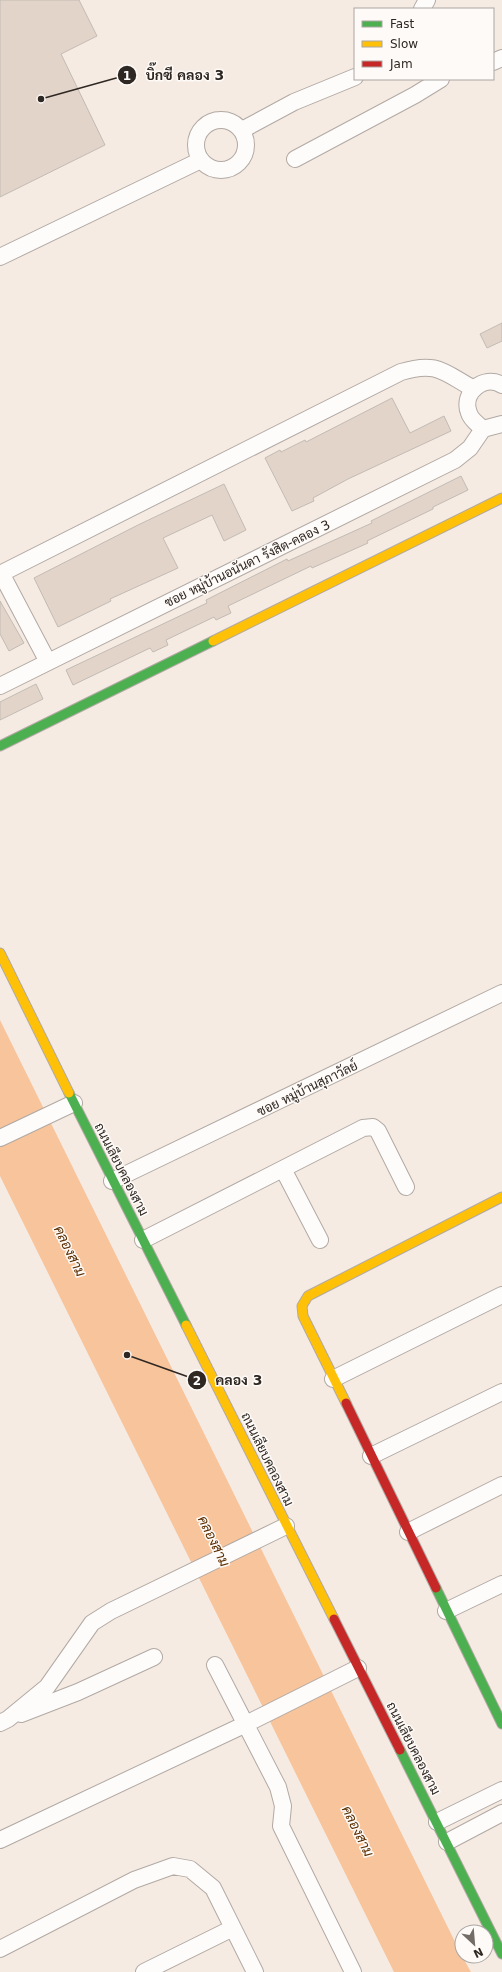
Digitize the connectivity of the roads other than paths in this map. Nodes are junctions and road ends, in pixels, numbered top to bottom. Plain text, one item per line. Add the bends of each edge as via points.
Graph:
1 (354, 76) edge
2 (439, 80) edge
3 (242, 130) junction
4 (295, 159) dead end
5 (201, 160) junction
6 (0, 257) edge
7 (501, 383) edge
8 (474, 389) junction
9 (502, 424) edge
10 (483, 429) junction
11 (502, 498) edge
12 (0, 573) edge
13 (48, 662) junction
14 (0, 686) edge
15 (0, 746) edge
16 (0, 953) edge
17 (502, 993) edge
18 (74, 1103) junction
19 (0, 1138) edge
20 (283, 1169) junction
21 (112, 1181) junction
22 (406, 1187) dead end
23 (502, 1197) edge
24 (143, 1240) junction
25 (320, 1240) dead end
26 (502, 1295) edge
27 (333, 1379) junction
28 (502, 1392) edge
29 (370, 1456) junction
30 (502, 1485) edge
31 (286, 1526) junction
32 (408, 1532) junction
33 (502, 1584) edge
34 (446, 1611) junction
35 (154, 1657) dead end
36 (215, 1665) dead end
37 (358, 1668) junction
38 (4, 1721) edge
39 (251, 1722) junction
40 (502, 1724) edge
41 (502, 1790) edge
42 (502, 1812) edge
43 (437, 1822) junction
44 (0, 1840) edge
45 (447, 1842) junction
46 (233, 1928) junction
47 (0, 1949) edge
48 (502, 1954) edge
49 (144, 1972) edge
50 (255, 1972) edge
51 (353, 1972) edge

1 - 3 street via 294,102
2 - 4 street
3 - 5 street via 222,120 206,125 197,138 197,153
3 - 5 street via 247,145 242,160 236,166 225,170 213,170
5 - 6 street
7 - 8 street via 487,382
8 - 10 street via 467,406 473,420
8 - 12 street via 434,367 418,367 401,372
9 - 10 street
10 - 13 street, ซอย หมู่บ้านอนันดา รังสิต-คลอง 3 via 470,448 455,460
11 - 15 street
12 - 13 street
13 - 14 street, ซอย หมู่บ้านอนันดา รังสิต-คลอง 3
16 - 18 street, ถนนเลียบคลองสาม
17 - 21 street, ซอย หมู่บ้านสุภาวัลย์
18 - 19 street
18 - 21 street, ถนนเลียบคลองสาม
20 - 22 street via 363,1128 372,1127 378,1131
20 - 24 street
20 - 25 street
21 - 24 street, ถนนเลียบคลองสาม
23 - 27 street via 308,1296 302,1306 303,1316
24 - 31 street, ถนนเลียบคลองสาม
26 - 27 street
27 - 29 street
28 - 29 street
29 - 32 street
30 - 32 street
31 - 37 street, ถนนเลียบคลองสาม
31 - 38 street via 111,1611 92,1624 47,1687
32 - 34 street
33 - 34 street
34 - 40 street
35 - 38 street via 78,1692
36 - 39 street
37 - 39 street
37 - 43 street, ถนนเลียบคลองสาม
39 - 44 street
39 - 51 street via 278,1787 283,1806 281,1826
41 - 43 street
42 - 45 street
43 - 45 street, ถนนเลียบคลองสาม
45 - 48 street, ถนนเลียบคลองสาม
46 - 47 street via 213,1888 190,1869 173,1866 134,1880
46 - 49 street
46 - 50 street

